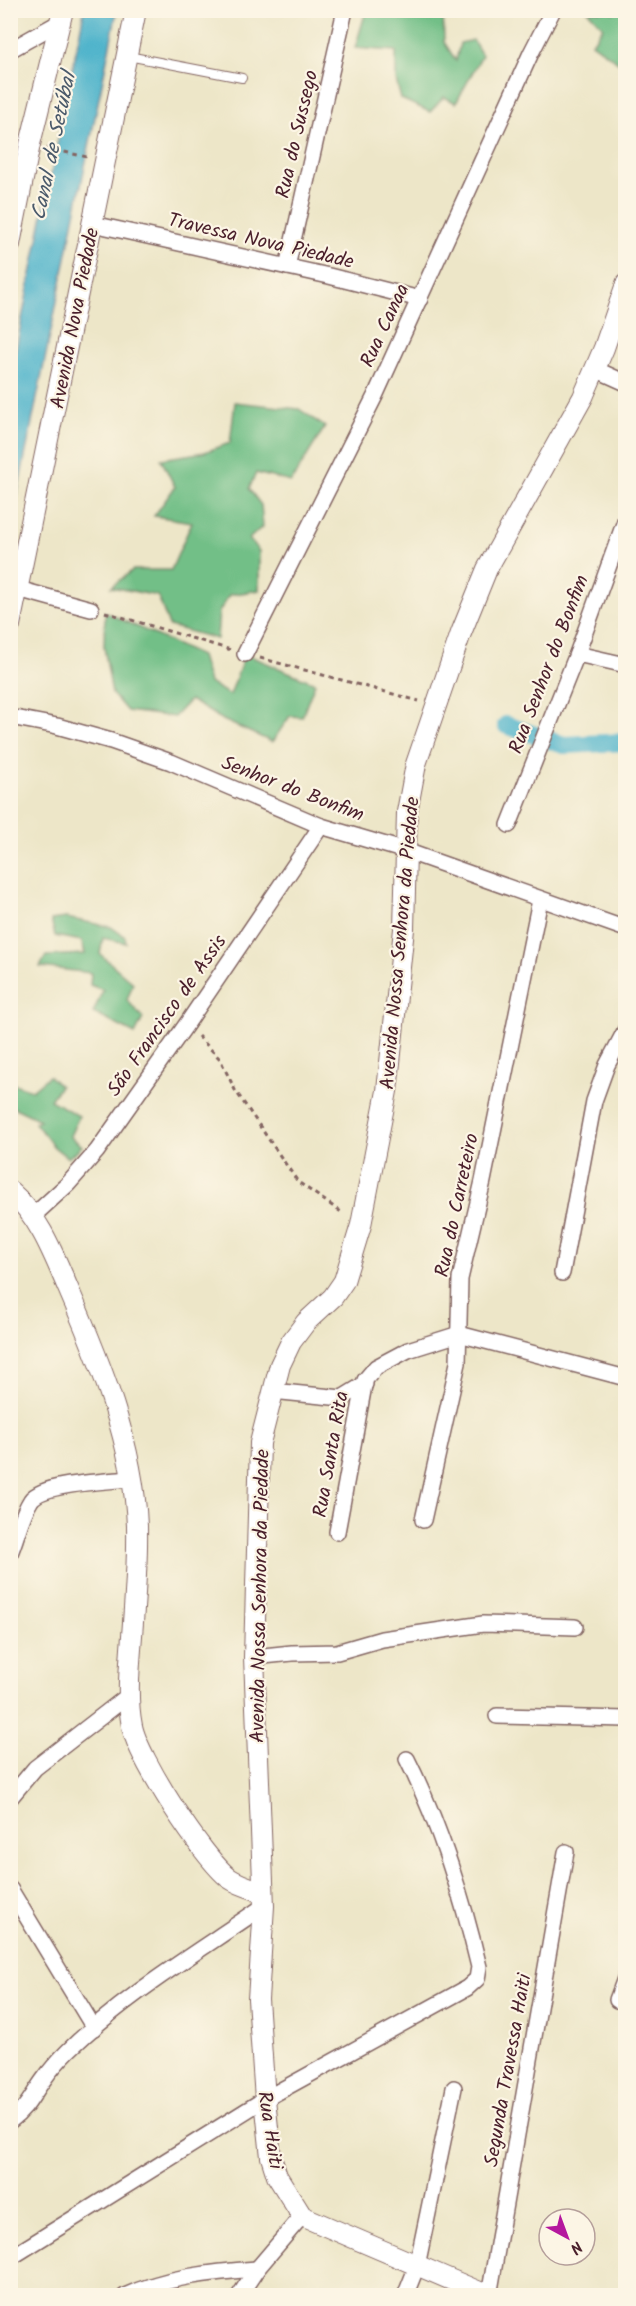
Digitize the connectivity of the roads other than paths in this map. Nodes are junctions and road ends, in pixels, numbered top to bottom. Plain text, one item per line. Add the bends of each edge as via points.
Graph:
1 (136, 10) edge
2 (345, 10) edge
3 (553, 10) edge
4 (61, 16) edge
5 (10, 50) edge
6 (127, 56) junction
7 (242, 78) dead end
8 (13, 215) edge
9 (93, 224) junction
10 (10, 244) edge
11 (287, 267) junction
12 (626, 284) edge
13 (420, 299) junction
14 (595, 369) junction
15 (626, 383) edge
16 (626, 518) edge
17 (18, 589) junction
18 (91, 609) dead end
19 (10, 625) edge
20 (245, 654) dead end
21 (577, 654) junction
22 (626, 665) edge
23 (10, 717) edge
24 (509, 825) dead end
25 (321, 826) junction
26 (406, 851) junction
27 (540, 900) junction
28 (626, 929) edge
29 (626, 1029) edge
30 (10, 1191) edge
31 (33, 1216) junction
32 (562, 1273) dead end
33 (459, 1334) junction
34 (626, 1378) edge
35 (365, 1384) junction
36 (272, 1391) junction
37 (131, 1479) junction
38 (423, 1520) dead end
39 (338, 1532) dead end
40 (10, 1553) edge
41 (575, 1627) dead end
42 (254, 1657) junction
43 (129, 1695) junction
44 (497, 1716) dead end
45 (626, 1719) edge
46 (407, 1759) dead end
47 (10, 1798) edge
48 (566, 1852) dead end
49 (10, 1889) edge
50 (263, 1899) junction
51 (626, 1976) edge
52 (616, 2000) dead end
53 (94, 2028) junction
54 (454, 2088) dead end
55 (265, 2099) junction
56 (10, 2121) edge
57 (302, 2216) junction
58 (10, 2258) edge
59 (417, 2266) junction
60 (257, 2269) junction
61 (125, 2295) edge
62 (239, 2295) edge
63 (405, 2295) edge
64 (489, 2295) edge

1 - 6 street, Avenida Nova Piedade
2 - 11 street, Rua do Sussego
3 - 13 street, Rua Canaa
4 - 5 street
4 - 8 street
6 - 7 lane
6 - 9 street, Avenida Nova Piedade
8 - 10 street
9 - 11 street, Travessa Nova Piedade
9 - 17 street, Avenida Nova Piedade
11 - 13 street, Travessa Nova Piedade
12 - 14 street, Avenida Nossa Senhora da Piedade
13 - 20 street, Rua Canaa
14 - 15 street
14 - 26 street, Avenida Nossa Senhora da Piedade via 487,569 461,633 416,764 407,812
16 - 21 street, Rua Senhor do Bonfim
17 - 18 street
17 - 19 street, Avenida Nova Piedade
21 - 22 street
21 - 24 street, Rua Senhor do Bonfim
23 - 25 street, Senhor do Bonfim via 101,738 171,762
25 - 26 street, Senhor do Bonfim
25 - 31 street, São Francisco de Assis via 97,1151
26 - 27 street, Senhor do Bonfim
26 - 36 street, Avenida Nossa Senhora da Piedade via 404,929 387,1091 361,1225 344,1281 291,1342
27 - 28 street, Senhor do Bonfim
27 - 33 street, Rua do Carreteiro via 460,1280
29 - 32 street via 594,1101
30 - 31 street
31 - 37 street via 83,1322 125,1446
33 - 34 street
33 - 35 street via 408,1350 380,1364
33 - 38 street, Rua do Carreteiro via 457,1370
35 - 36 street via 342,1398
35 - 39 street, Rua Santa Rita
36 - 42 street, Avenida Nossa Senhora da Piedade via 260,1443
37 - 40 street via 58,1488 36,1495
37 - 43 street via 137,1546
41 - 42 street via 483,1624 382,1640 337,1652
42 - 50 street, Avenida Nossa Senhora da Piedade
43 - 47 street via 35,1768
43 - 50 street via 134,1733 180,1818 228,1877
44 - 45 street
46 - 55 street via 425,1795 451,1868 479,1967 477,1979
48 - 64 street, Segunda Travessa Haiti
49 - 53 street
50 - 53 street
50 - 55 street, Rua Haiti via 258,1999
51 - 52 street
53 - 56 street via 68,2051 27,2106
54 - 59 street
55 - 57 street, Rua Haiti via 277,2176
55 - 58 street
57 - 59 street
57 - 60 street
59 - 63 street
59 - 64 street
60 - 61 street via 222,2271 155,2284
60 - 62 street

